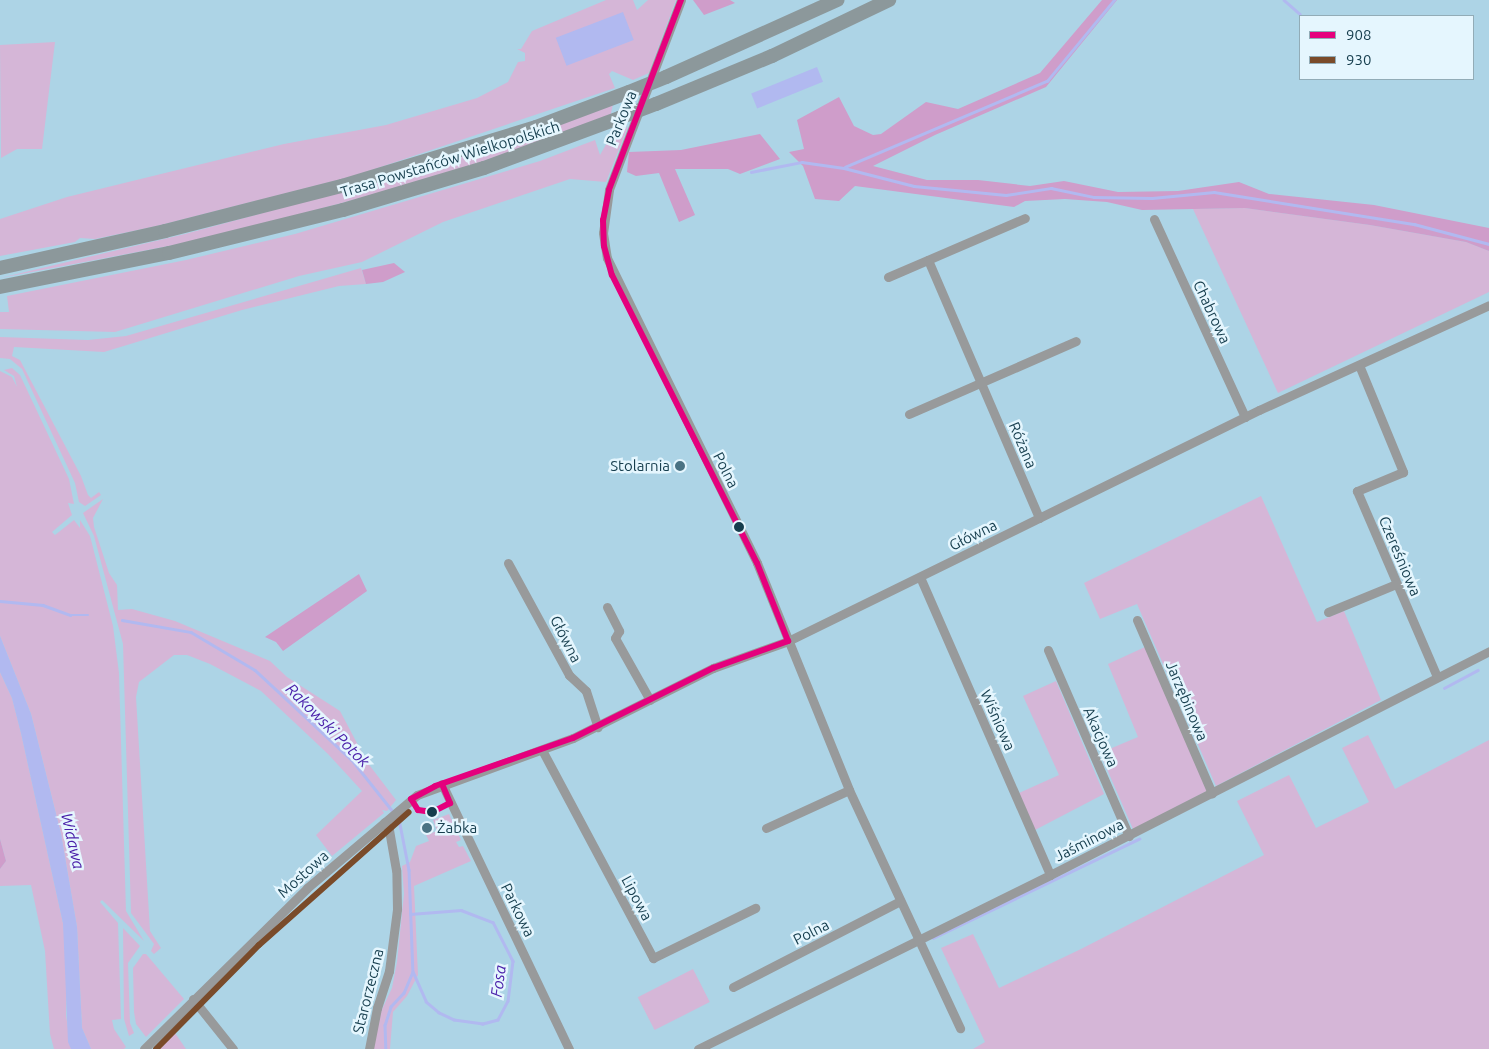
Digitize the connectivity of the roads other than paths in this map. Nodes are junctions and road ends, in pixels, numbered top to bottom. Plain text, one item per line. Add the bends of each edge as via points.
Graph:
1 (681, 0) edge
2 (837, 0) edge
3 (889, 0) edge
4 (619, 162) joint
5 (1025, 218) dead end
6 (1154, 219) dead end
7 (928, 260) junction
8 (0, 268) edge
9 (888, 277) dead end
10 (0, 287) edge
11 (1489, 305) edge
12 (1076, 341) dead end
13 (1359, 365) junction
14 (981, 382) junction
15 (909, 414) dead end
16 (1245, 417) junction
17 (1039, 518) junction
18 (508, 563) dead end
19 (920, 577) junction
20 (1396, 584) junction
21 (607, 607) dead end
22 (1328, 612) dead end
23 (1137, 620) dead end
24 (788, 641) junction
25 (1048, 650) dead end
26 (1489, 652) edge
27 (1437, 677) junction
28 (650, 700) junction
29 (598, 727) junction
30 (542, 750) junction
31 (442, 784) junction
32 (849, 790) junction
33 (1212, 793) junction
34 (387, 820) junction
35 (766, 828) dead end
36 (1129, 836) junction
37 (1050, 875) junction
38 (900, 901) junction
39 (756, 908) dead end
40 (918, 939) junction
41 (733, 987) dead end
42 (193, 998) junction
43 (960, 1028) dead end
44 (144, 1049) edge
45 (233, 1049) edge
46 (369, 1049) edge
47 (569, 1049) edge
48 (698, 1049) edge

1 - 4 street, Parkowa
2 - 8 highway, Trasa Powstańców Wielkopolskich, bridge via 666,77 536,127 342,186
3 - 10 highway, Trasa Powstańców Wielkopolskich, bridge via 772,56 656,104 484,168 343,210 169,253
4 - 24 street, Polna via 603,220 604,246 612,275 757,563
5 - 7 street
6 - 16 street, Chabrowa
7 - 9 street
7 - 14 street, Różana
11 - 13 street, Główna
12 - 14 street
13 - 16 street, Główna
13 - 20 street, Czereśniowa via 1403,472 1357,490
14 - 15 street
14 - 17 street, Różana
16 - 17 street, Główna
17 - 19 street, Główna
18 - 29 street, Główna via 569,675 586,691
19 - 24 street, Główna
19 - 37 street, Wiśniowa
20 - 22 street
20 - 27 street, Czereśniowa
21 - 28 street via 619,631 615,638
23 - 33 street, Jarzębinowa
24 - 28 street, Główna via 713,668
24 - 32 street, Polna
25 - 36 street, Akacjowa
26 - 27 street, Jaśminowa
27 - 33 street, Jaśminowa
28 - 29 street, Główna
29 - 30 street, Główna
30 - 31 street, Główna
30 - 39 street, Lipowa via 653,958
31 - 34 street, Mostowa via 418,795
31 - 47 street, Parkowa
32 - 35 street
32 - 38 street, Polna
33 - 36 street, Jaśminowa
34 - 42 street, Mostowa via 307,888
34 - 46 street, Starorzeczna via 396,870 397,909 389,971
36 - 37 street, Jaśminowa
37 - 40 street, Jaśminowa
38 - 40 street, Polna
38 - 41 street, Polna
40 - 43 street, Polna
40 - 48 street, Jaśminowa
42 - 44 street, Mostowa
42 - 45 street

